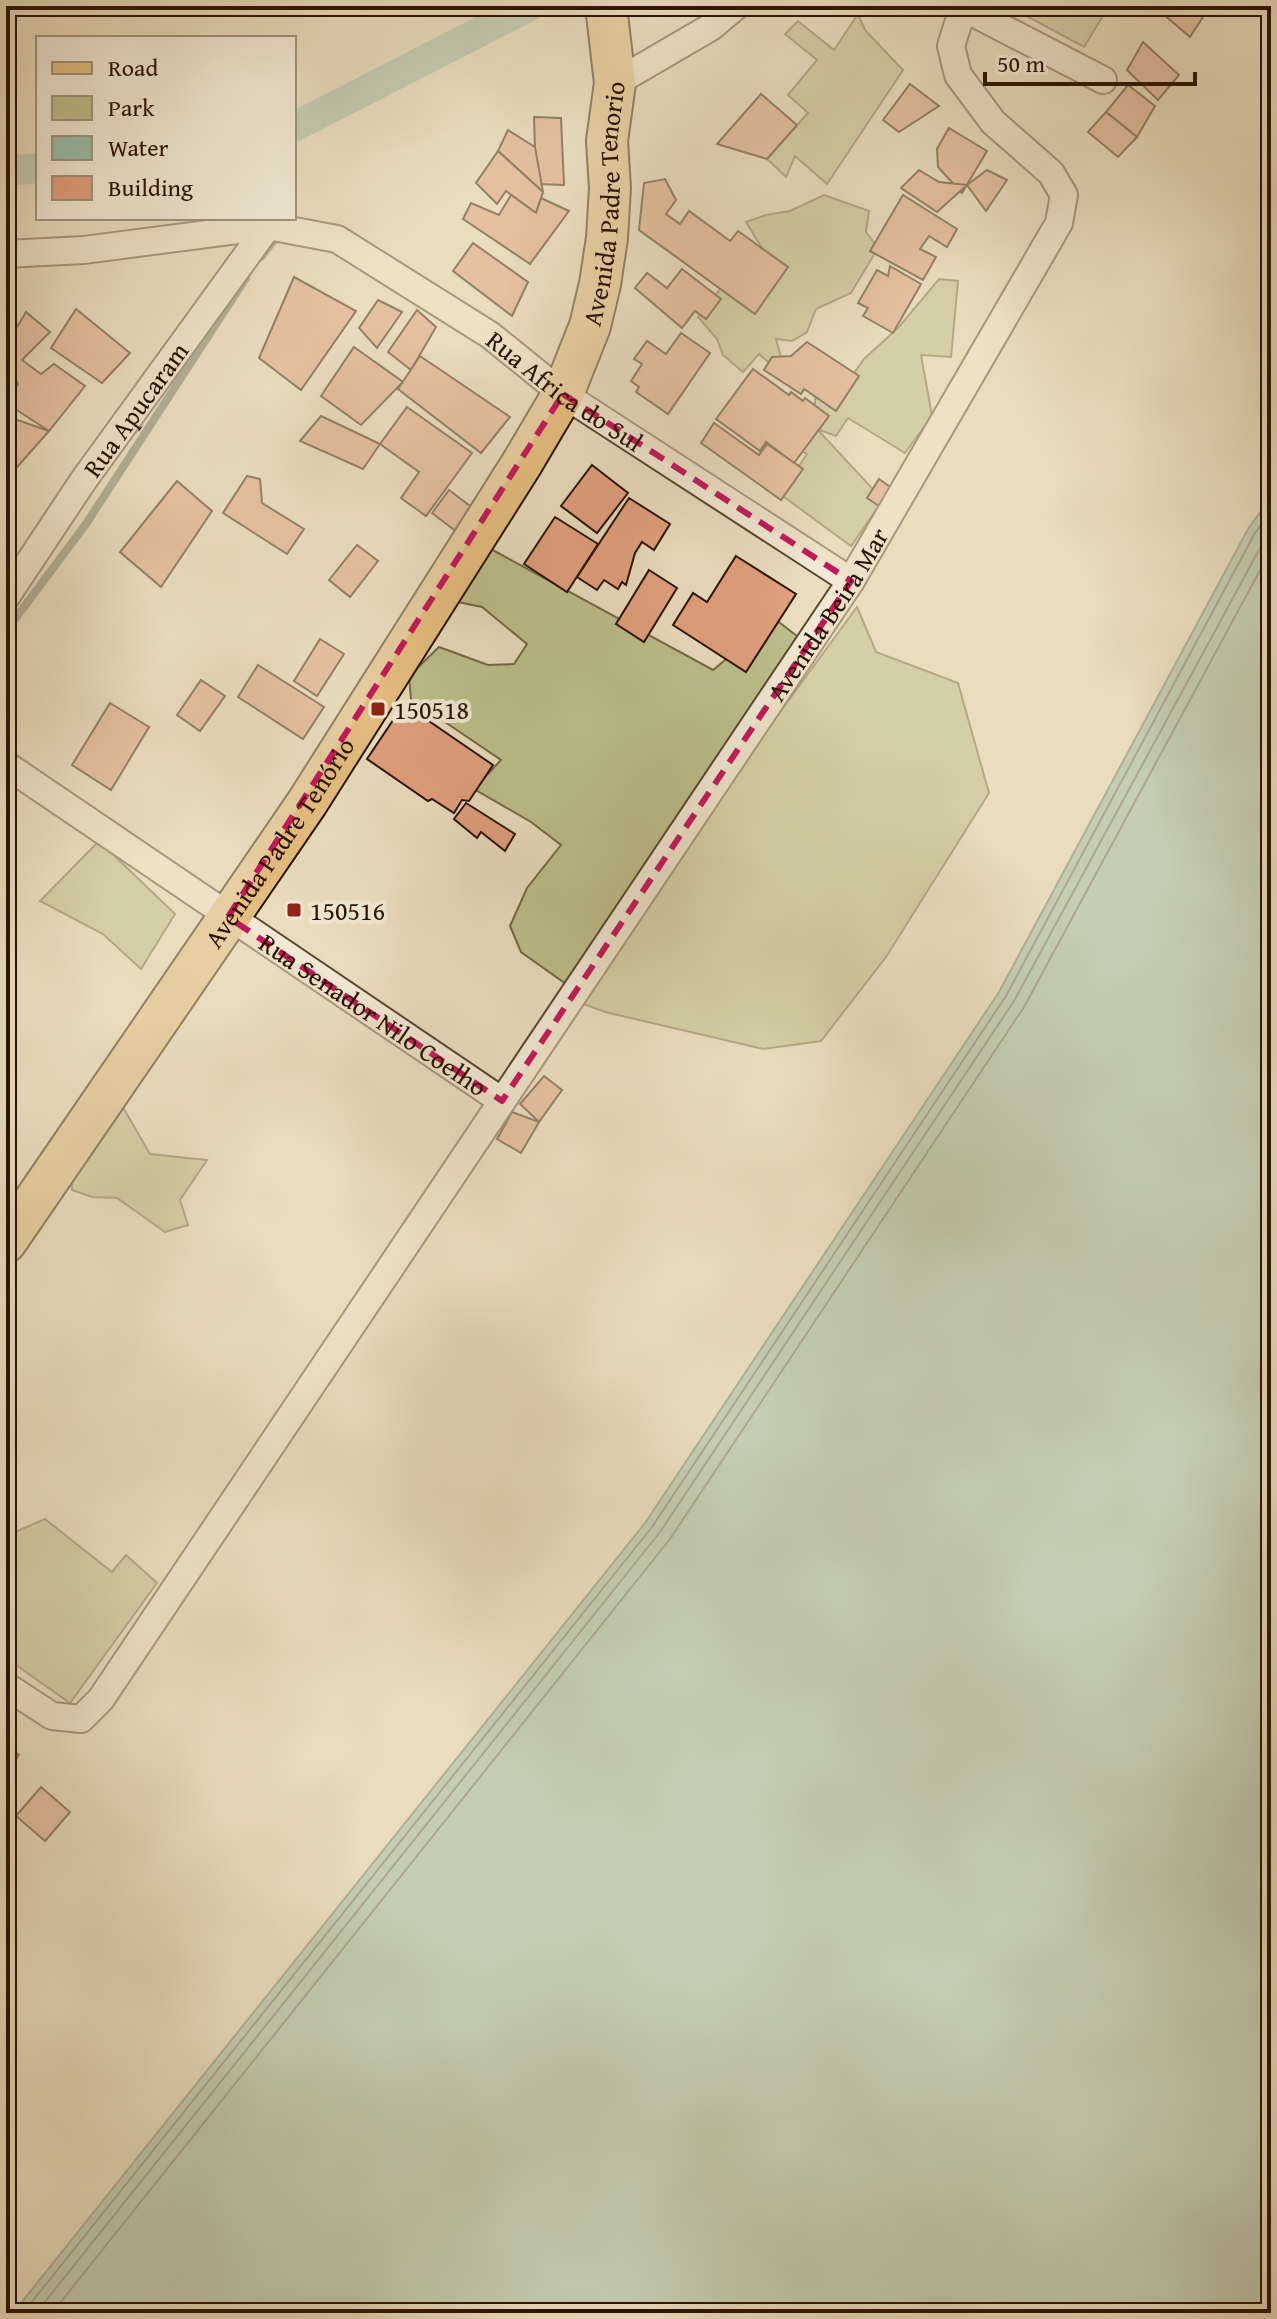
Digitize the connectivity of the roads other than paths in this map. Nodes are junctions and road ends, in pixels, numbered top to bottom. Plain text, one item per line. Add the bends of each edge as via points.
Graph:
1 (736, 6) edge
2 (962, 7) edge
3 (608, 20) edge
4 (1103, 80) dead end
5 (615, 83) junction
6 (268, 226) junction
7 (6, 254) edge
8 (563, 394) junction
9 (851, 581) junction
10 (6, 597) edge
11 (6, 765) edge
12 (228, 917) junction
13 (502, 1101) junction
14 (6, 1242) edge
15 (6, 1686) edge

1 - 5 street via 711,27
2 - 4 street
2 - 9 street, Avenida Beira Mar via 951,46 958,75 993,122 1051,173 1064,195 1059,223
3 - 5 main road, Avenida Padre Tenorio
5 - 8 main road, Avenida Padre Tenorio via 600,284
6 - 7 street, Rua Africa do Sul via 84,250
6 - 8 street, Rua Africa do Sul via 337,239 490,335
6 - 10 street, Rua Apucaram via 83,481
8 - 9 street, Rua Africa do Sul
8 - 12 main road, Avenida Padre Tenório via 307,803
9 - 13 street, Avenida Beira Mar
11 - 12 street, Rua Senador Nilo Coelho
12 - 13 street, Rua Senador Nilo Coelho
12 - 14 main road, Avenida Padre Tenório
13 - 15 street, Avenida Beira Mar via 101,1699 81,1719 52,1716

